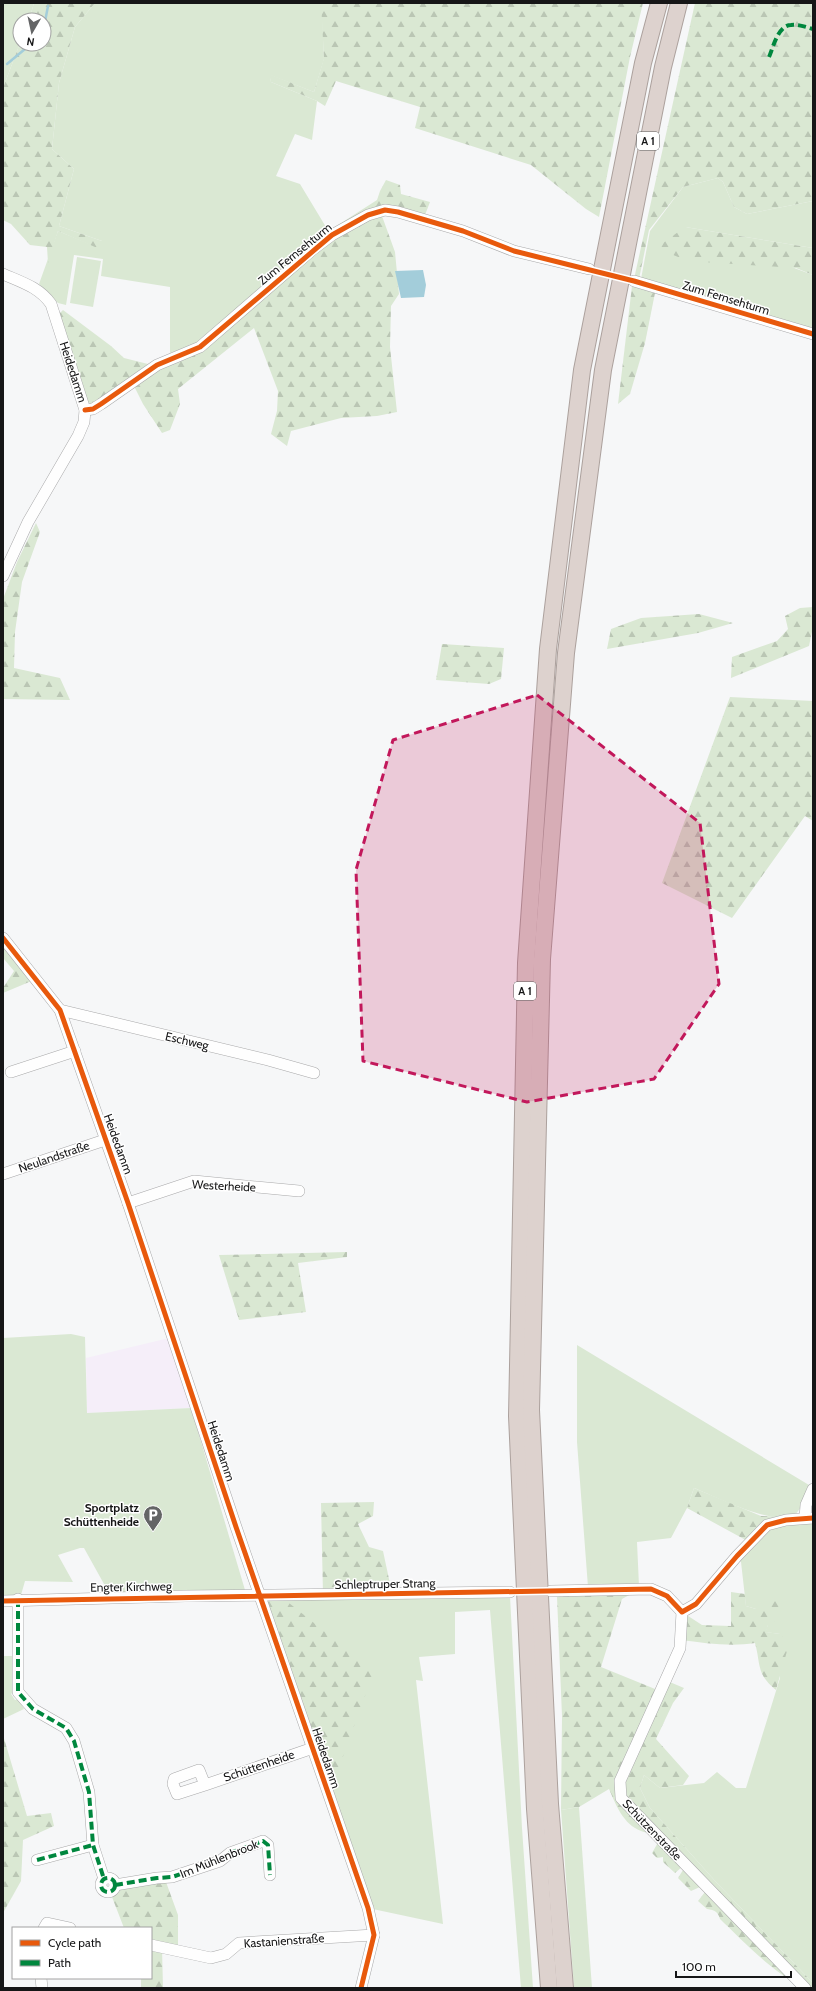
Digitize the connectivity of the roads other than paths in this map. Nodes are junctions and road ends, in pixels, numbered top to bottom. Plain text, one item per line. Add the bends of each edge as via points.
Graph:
1 (659, 3) edge
2 (679, 3) edge
3 (589, 269) dead end
4 (3, 274) edge
5 (634, 281) dead end
6 (813, 334) edge
7 (85, 410) junction
8 (3, 576) edge
9 (3, 938) edge
10 (60, 1010) junction
11 (74, 1051) junction
12 (11, 1072) dead end
13 (314, 1073) dead end
14 (105, 1140) junction
15 (3, 1174) edge
16 (299, 1190) dead end
17 (128, 1203) junction
18 (813, 1489) edge
19 (809, 1518) edge
20 (551, 1591) dead end
21 (510, 1592) dead end
22 (260, 1596) junction
23 (18, 1599) junction
24 (3, 1601) edge
25 (682, 1612) junction
26 (313, 1748) junction
27 (205, 1785) dead end
28 (93, 1846) junction
29 (37, 1860) dead end
30 (270, 1875) dead end
31 (45, 1927) edge
32 (66, 1927) edge
33 (374, 1935) junction
34 (152, 1945) edge
35 (361, 1988) edge
36 (549, 1988) edge
37 (565, 1988) edge
38 (805, 1988) edge

1 - 36 highway, A 1 via 643,63 582,370 548,649 526,962 517,1416 535,1809
2 - 37 highway, A 1 via 663,67 603,370 566,653 542,959 531,1410 550,1804
3 - 7 street, Zum Fernsehturm via 514,251 427,219 385,210 368,215 343,228 312,250 200,348 156,365 101,404
4 - 7 street, Heidedamm via 34,288 51,304
5 - 6 street, Zum Fernsehturm
7 - 8 street, Heidedamm via 84,422 78,436 28,522
9 - 10 street, Heidedamm
10 - 11 street, Heidedamm
10 - 13 street, Eschweg
11 - 12 street
11 - 14 street, Heidedamm
14 - 15 street, Neulandstraße
14 - 17 street, Heidedamm
16 - 17 street, Westerheide via 194,1181
17 - 22 street, Heidedamm
18 - 19 street via 806,1505
19 - 25 street via 767,1525 696,1604
20 - 25 street via 651,1588 667,1596
21 - 22 street, Schleptruper Strang
22 - 23 street, Engter Kirchweg
22 - 26 street, Heidedamm
23 - 24 street, Engter Kirchweg
23 - 28 street, Im Mühlenbrook via 18,1692 33,1709 66,1728 74,1741 89,1792
25 - 38 street, Schützenstraße via 680,1648 620,1781 621,1798
26 - 27 street, Schüttenheide
26 - 33 street, Heidedamm via 368,1908
28 - 29 street
28 - 30 street, Im Mühlenbrook via 104,1879 100,1883 102,1890 107,1893 113,1891 115,1885 172,1877 220,1861 230,1853 263,1842 268,1845
31 - 32 street via 48,1923
33 - 34 street, Kastanienstraße via 239,1943 226,1954 211,1958
33 - 35 street, Heidedamm

